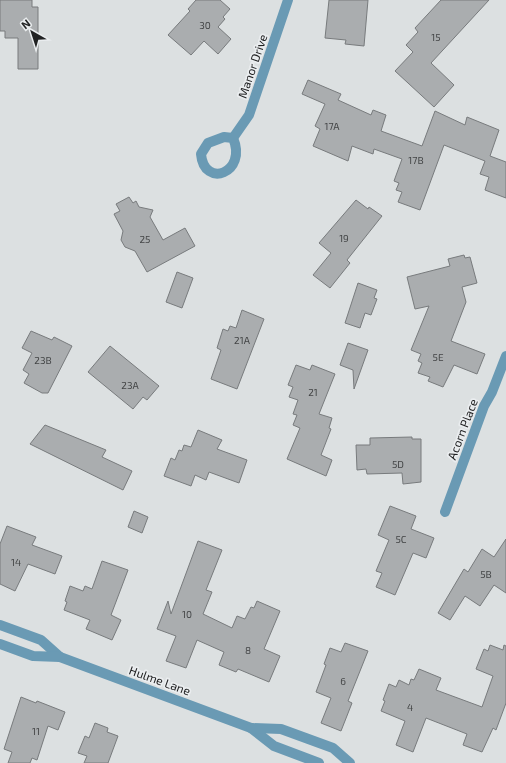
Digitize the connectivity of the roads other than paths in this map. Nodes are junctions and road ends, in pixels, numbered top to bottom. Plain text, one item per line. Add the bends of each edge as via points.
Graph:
1 (288, 0) edge
2 (234, 138) dead end
3 (506, 356) edge
4 (445, 512) dead end
5 (0, 625) edge
6 (0, 644) edge
7 (60, 657) junction
8 (252, 728) junction
9 (319, 763) edge
10 (350, 763) edge

1 - 2 street, Manor Drive via 249,115
3 - 4 street, Acorn Place via 484,406
5 - 7 street, Hulme Lane via 40,640
6 - 7 street, Hulme Lane via 33,656
7 - 8 street, Hulme Lane
8 - 9 street, Hulme Lane via 274,746
8 - 10 street, Hulme Lane via 281,729 333,748

